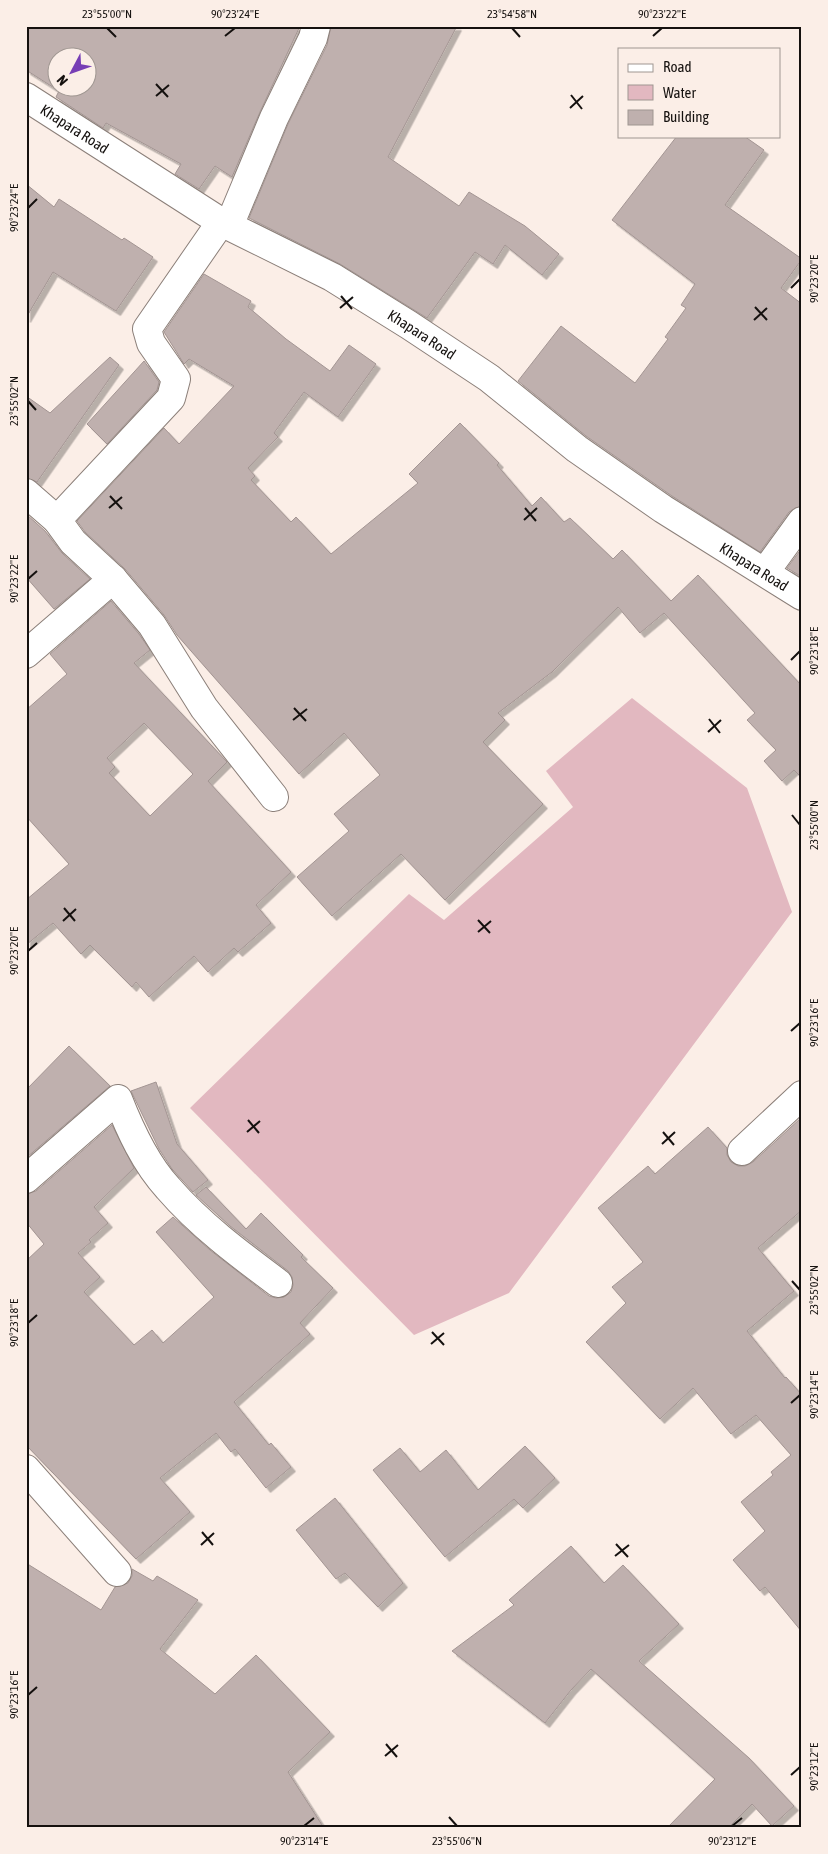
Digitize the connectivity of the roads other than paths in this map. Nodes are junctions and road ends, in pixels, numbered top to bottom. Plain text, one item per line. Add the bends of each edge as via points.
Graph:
1 (316, 26) edge
2 (26, 97) edge
3 (225, 224) junction
4 (26, 493) edge
5 (57, 520) junction
6 (802, 521) edge
7 (765, 572) junction
8 (113, 579) junction
9 (802, 596) edge
10 (26, 654) edge
11 (274, 797) dead end
12 (802, 1095) edge
13 (742, 1150) dead end
14 (26, 1179) edge
15 (278, 1283) dead end
16 (26, 1470) edge
17 (117, 1572) dead end

1 - 3 street
2 - 3 street, Khapara Road
3 - 5 street via 147,330 151,343 176,379 171,398
3 - 7 street, Khapara Road via 332,277 409,325 489,378 577,449
4 - 5 street
5 - 8 street via 73,542
6 - 7 street
7 - 9 street, Khapara Road
8 - 10 street
8 - 11 street via 152,625 204,708
12 - 13 street
14 - 15 street via 118,1098 132,1134 167,1188 230,1248
16 - 17 street

